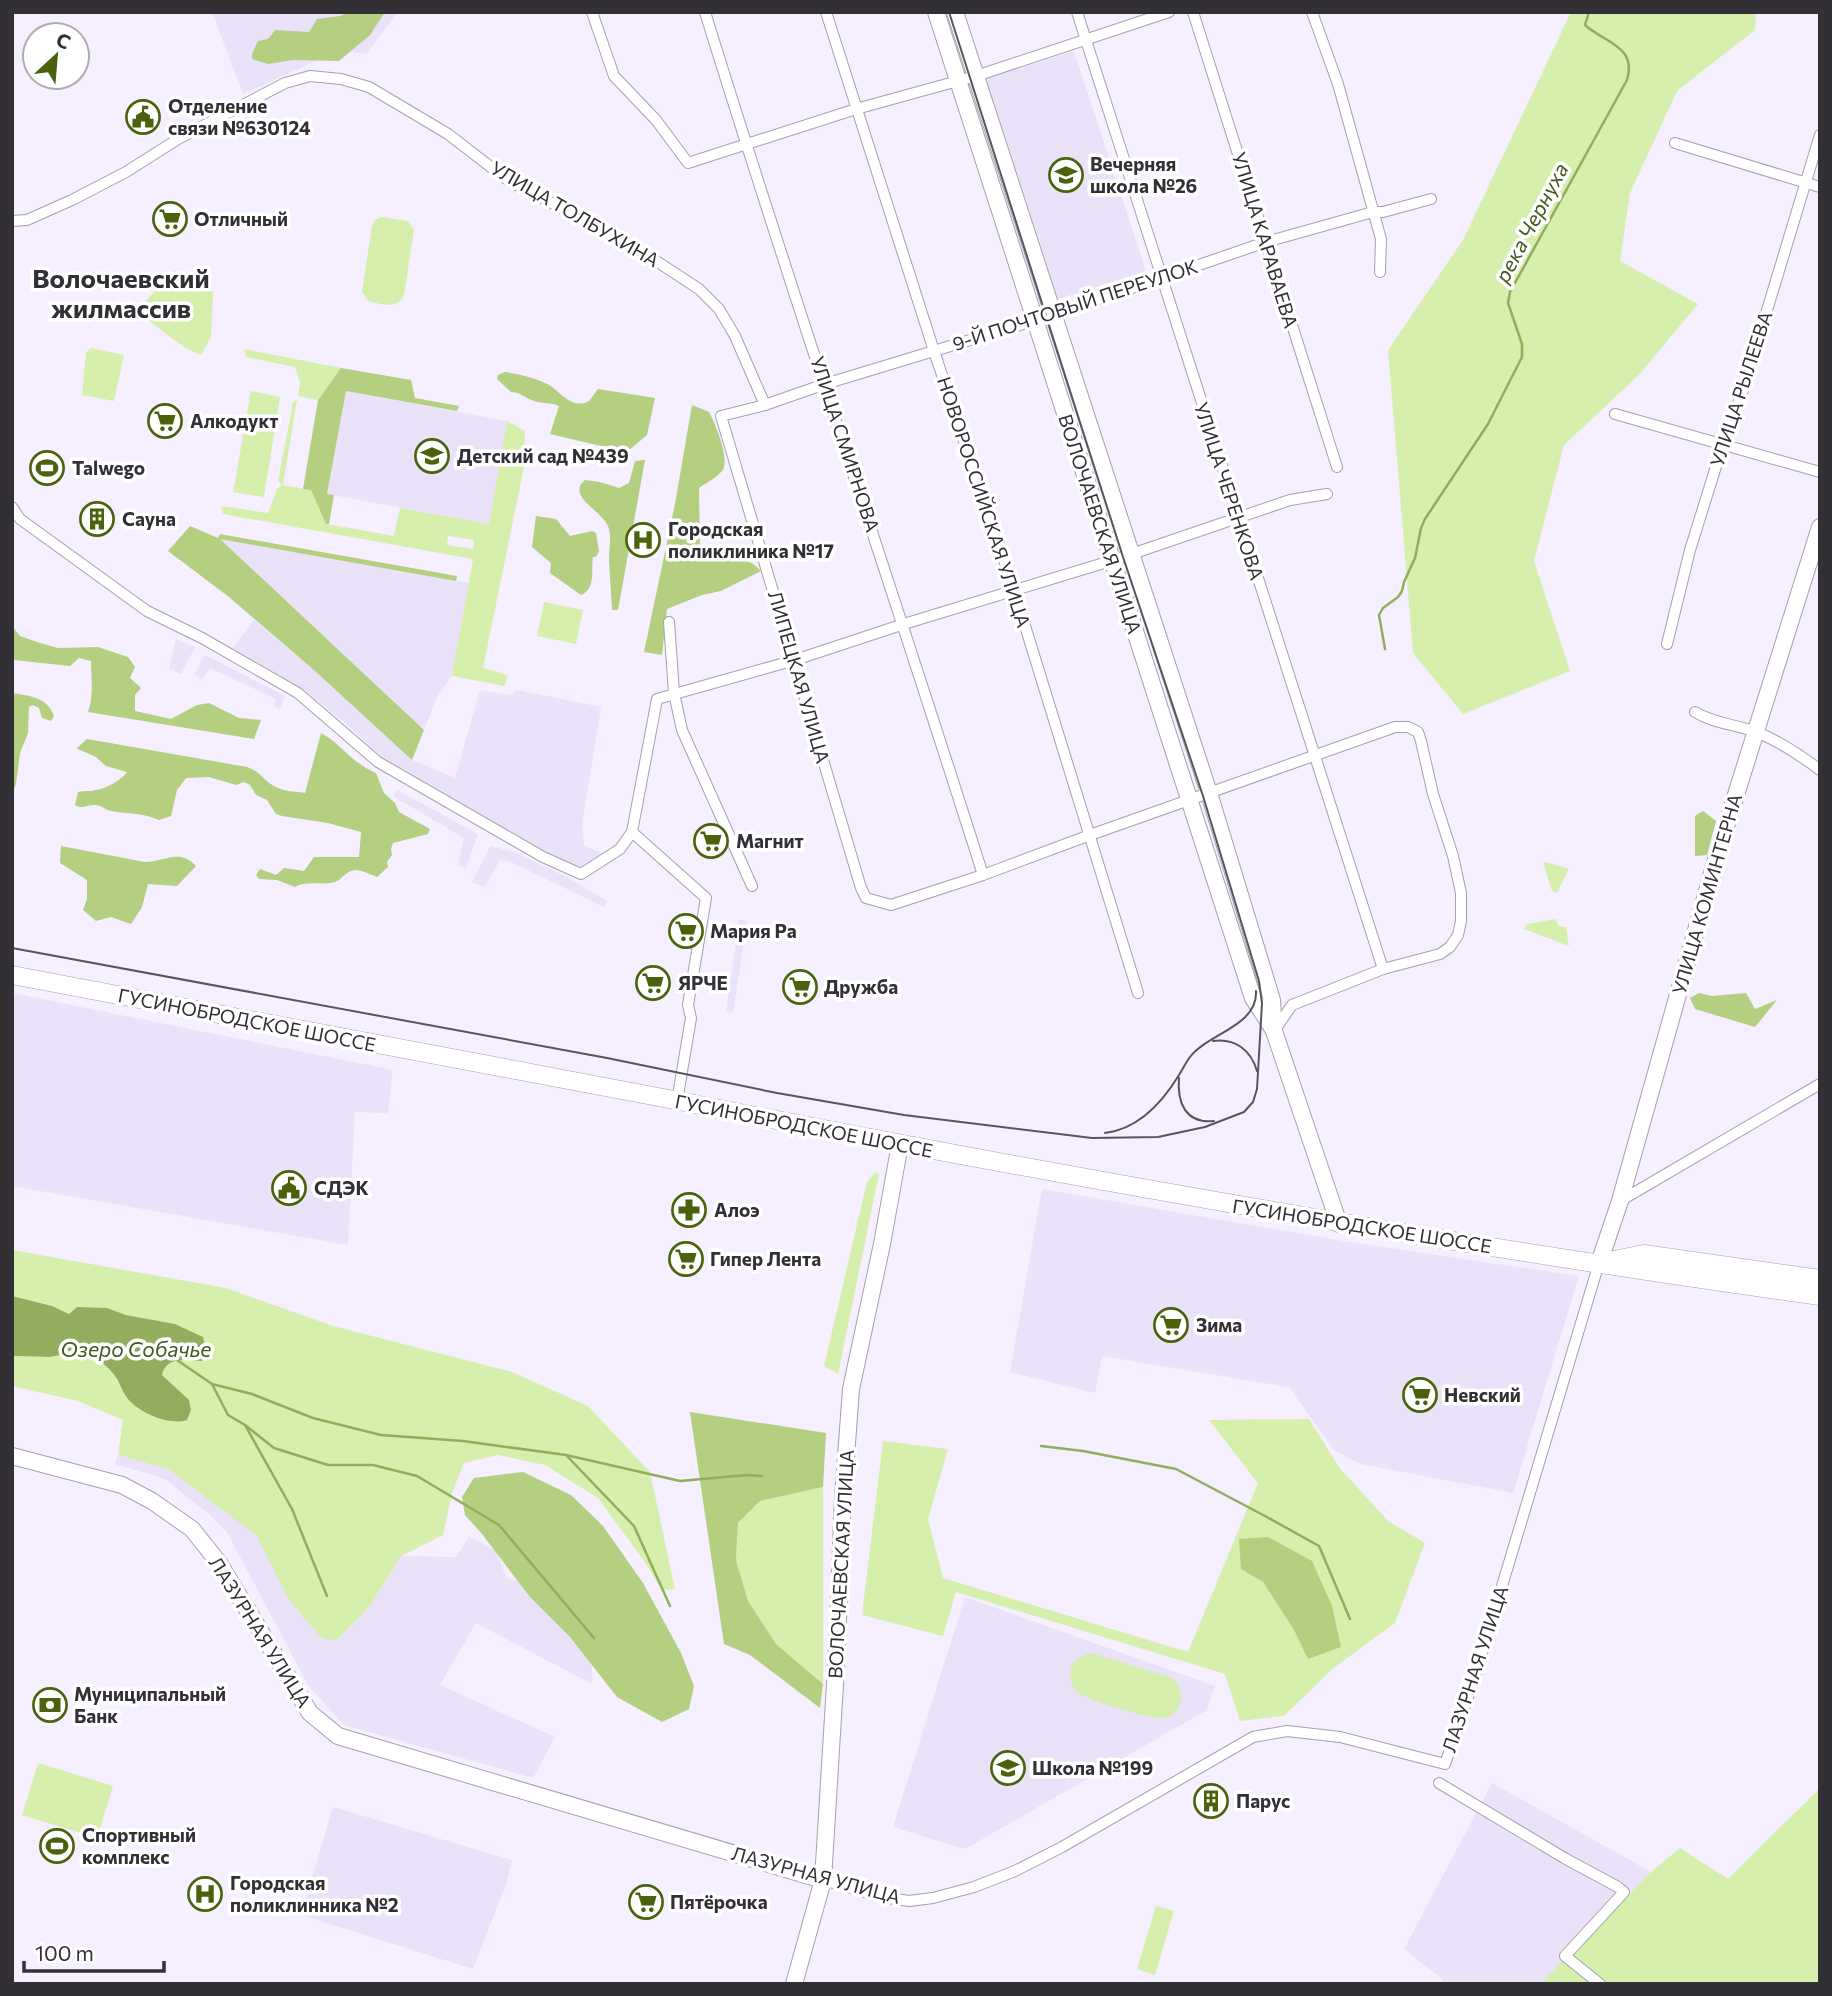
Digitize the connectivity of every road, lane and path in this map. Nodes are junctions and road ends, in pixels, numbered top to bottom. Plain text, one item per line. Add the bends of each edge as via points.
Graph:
1 (593, 12) edge
2 (705, 12) edge
3 (826, 12) edge
4 (936, 12) edge
5 (955, 12) edge
6 (1077, 12) edge
7 (1169, 12) edge
8 (1193, 12) edge
9 (1312, 12) edge
10 (1086, 40) junction
11 (975, 76) junction
12 (958, 81) junction
13 (856, 109) junction
14 (1820, 135) edge
15 (1675, 144) dead end
16 (746, 145) junction
17 (1806, 183) junction
18 (1820, 187) edge
19 (1431, 199) dead end
20 (1373, 212) junction
21 (12, 221) edge
22 (1266, 242) junction
23 (1380, 272) dead end
24 (1161, 278) junction
25 (1053, 315) junction
26 (1035, 320) junction
27 (934, 351) junction
28 (825, 384) junction
29 (765, 405) junction
30 (1615, 414) dead end
31 (721, 415) joint
32 (1723, 444) junction
33 (1337, 467) dead end
34 (1820, 472) edge
35 (1327, 494) dead end
36 (12, 507) edge
37 (1238, 519) junction
38 (1820, 527) edge
39 (1130, 554) junction
40 (1111, 560) junction
41 (1014, 590) junction
42 (669, 622) dead end
43 (904, 624) junction
44 (1667, 644) dead end
45 (795, 660) junction
46 (674, 693) junction
47 (1695, 712) dead end
48 (1755, 731) junction
49 (1314, 755) junction
50 (1820, 770) edge
51 (1209, 793) junction
52 (1190, 801) junction
53 (632, 832) junction
54 (1090, 835) junction
55 (983, 875) junction
56 (752, 886) dead end
57 (1382, 970) junction
58 (12, 975) edge
59 (1138, 993) dead end
60 (1274, 1031) junction
61 (1820, 1084) edge
62 (677, 1101) junction
63 (900, 1144) junction
64 (1620, 1201) junction
65 (1339, 1224) junction
66 (1599, 1263) junction
67 (1820, 1279) edge
68 (1820, 1296) edge
69 (12, 1456) edge
70 (1439, 1783) dead end
71 (823, 1880) junction
72 (794, 1984) edge
73 (1600, 1984) edge

1 - 16 street via 614,76 688,163
2 - 16 street, УЛИЦА СМИРНОВА
3 - 13 street, НОВОРОССИЙСКАЯ УЛИЦА
4 - 12 street, ВОЛОЧАЕВСКАЯ УЛИЦА
5 - 11 street, ВОЛОЧАЕВСКАЯ УЛИЦА
6 - 10 street, УЛИЦА ЧЕРЕНКОВА
7 - 10 street
8 - 22 street, УЛИЦА КАРАВАЕВА
9 - 20 street via 1338,84
10 - 11 street
10 - 24 street, УЛИЦА ЧЕРЕНКОВА
11 - 12 street
11 - 25 street, ВОЛОЧАЕВСКАЯ УЛИЦА
12 - 13 street
12 - 26 street, ВОЛОЧАЕВСКАЯ УЛИЦА
13 - 16 street
13 - 27 street, НОВОРОССИЙСКАЯ УЛИЦА
14 - 17 street, УЛИЦА РЫЛЕЕВА
15 - 17 street
16 - 28 street, УЛИЦА СМИРНОВА
17 - 18 street
17 - 32 street, УЛИЦА РЫЛЕЕВА
19 - 20 street, 9-Й ПОЧТОВЫЙ ПЕРЕУЛОК
20 - 22 street, 9-Й ПОЧТОВЫЙ ПЕРЕУЛОК
20 - 23 street via 1381,239
21 - 29 street, УЛИЦА ТОЛБУХИНА via 27,220 72,200 285,83 310,76 341,79 369,87 447,134 509,181 649,256 699,289 719,309 735,336
22 - 24 street, 9-Й ПОЧТОВЫЙ ПЕРЕУЛОК
22 - 33 street, УЛИЦА КАРАВАЕВА
24 - 25 street, 9-Й ПОЧТОВЫЙ ПЕРЕУЛОК
24 - 37 street, УЛИЦА ЧЕРЕНКОВА
25 - 26 street, 9-Й ПОЧТОВЫЙ ПЕРЕУЛОК
25 - 39 street, ВОЛОЧАЕВСКАЯ УЛИЦА
26 - 27 street, 9-Й ПОЧТОВЫЙ ПЕРЕУЛОК
26 - 40 street, ВОЛОЧАЕВСКАЯ УЛИЦА
27 - 28 street, 9-Й ПОЧТОВЫЙ ПЕРЕУЛОК
27 - 41 street, НОВОРОССИЙСКАЯ УЛИЦА
28 - 29 street, 9-Й ПОЧТОВЫЙ ПЕРЕУЛОК
28 - 43 street, УЛИЦА СМИРНОВА
29 - 31 street, 9-Й ПОЧТОВЫЙ ПЕРЕУЛОК
30 - 32 street
31 - 45 street, ЛИПЕЦКАЯ УЛИЦА
32 - 34 street
32 - 44 street, УЛИЦА РЫЛЕЕВА
35 - 37 street via 1290,500
36 - 53 street via 20,519 147,611 298,693 378,762 543,856 581,874 620,849
37 - 39 street
37 - 49 street, УЛИЦА ЧЕРЕНКОВА
38 - 48 street, УЛИЦА КОМИНТЕРНА
39 - 40 street
39 - 51 street, ВОЛОЧАЕВСКАЯ УЛИЦА
40 - 41 street
40 - 52 street, ВОЛОЧАЕВСКАЯ УЛИЦА
41 - 43 street
41 - 54 street, НОВОРОССИЙСКАЯ УЛИЦА
42 - 46 street
43 - 45 street
43 - 55 street, УЛИЦА СМИРНОВА
45 - 46 street
45 - 55 street, ЛИПЕЦКАЯ УЛИЦА via 866,898 891,905
46 - 53 street via 657,699
46 - 56 street via 682,730
47 - 48 street
48 - 50 street
48 - 64 street, УЛИЦА КОМИНТЕРНА
49 - 51 street
49 - 57 street, УЛИЦА ЧЕРЕНКОВА
49 - 57 street via 1395,727 1418,732 1422,741 1461,893 1461,922 1458,935 1440,954
51 - 52 street
51 - 60 street, ВОЛОЧАЕВСКАЯ УЛИЦА via 1272,1000
52 - 54 street
52 - 60 street, ВОЛОЧАЕВСКАЯ УЛИЦА via 1253,998
53 - 62 street via 706,898
54 - 55 street
54 - 59 street, НОВОРОССИЙСКАЯ УЛИЦА
57 - 60 street via 1292,1005
58 - 62 main road, ГУСИНОБРОДСКОЕ ШОССЕ
60 - 65 street, ВОЛОЧАЕВСКАЯ УЛИЦА
61 - 64 street
62 - 63 main road, ГУСИНОБРОДСКОЕ ШОССЕ
63 - 65 main road, ГУСИНОБРОДСКОЕ ШОССЕ
63 - 71 street, ВОЛОЧАЕВСКАЯ УЛИЦА via 851,1389
64 - 66 street, УЛИЦА КОМИНТЕРНА
65 - 66 main road, ГУСИНОБРОДСКОЕ ШОССЕ
66 - 67 main road, ГУСИНОБРОДСКОЕ ШОССЕ via 1644,1254
66 - 68 main road, ГУСИНОБРОДСКОЕ ШОССЕ
66 - 71 street, ЛАЗУРНАЯ УЛИЦА via 1445,1764 1339,1737 1287,1731 1253,1737 1062,1847 974,1887 909,1901
69 - 71 street, ЛАЗУРНАЯ УЛИЦА via 122,1485 192,1528 219,1563 310,1713 338,1736
70 - 73 street via 1623,1892 1565,1956
71 - 72 street, ВОЛОЧАЕВСКАЯ УЛИЦА

